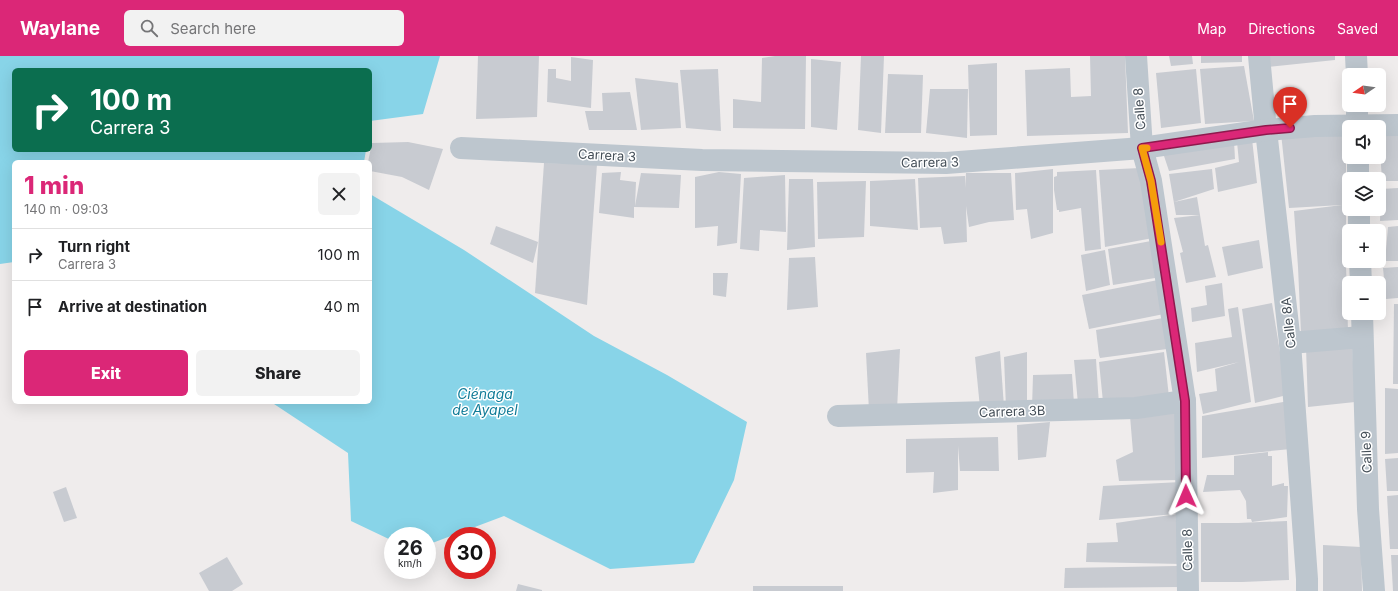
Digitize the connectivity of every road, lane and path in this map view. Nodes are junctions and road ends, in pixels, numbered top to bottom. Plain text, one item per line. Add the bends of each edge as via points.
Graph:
1 (1136, 56) edge
2 (1259, 56) edge
3 (1356, 56) edge
4 (1356, 68) edge
5 (1357, 119) edge
6 (1398, 125) edge
7 (1266, 130) junction
8 (461, 148) dead end
9 (1142, 148) junction
10 (1362, 320) edge
11 (1362, 338) junction
12 (1290, 342) junction
13 (1185, 401) junction
14 (838, 416) dead end
15 (1188, 591) edge
16 (1307, 591) edge
17 (1374, 591) edge

1 - 9 street, Calle 8
2 - 7 street, Calle 8A
3 - 4 street
5 - 6 street, Carrera 3
5 - 7 street, Carrera 3
7 - 9 street, Carrera 3
7 - 12 street, Calle 8A
8 - 9 street, Carrera 3 via 702,160 946,163
9 - 13 street, Calle 8 via 1151,181
10 - 11 street, Calle 9
11 - 12 street
11 - 17 street, Calle 9 via 1368,509
12 - 16 street, Calle 8A
13 - 14 street, Carrera 3B via 1136,408
13 - 15 street, Calle 8

